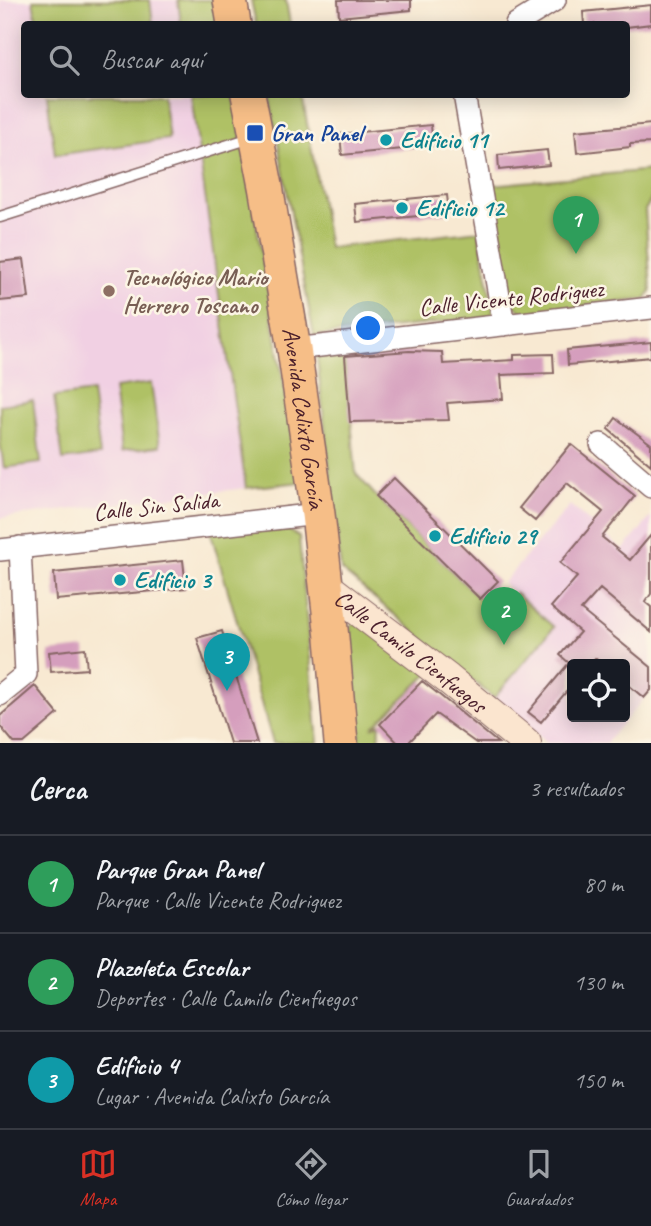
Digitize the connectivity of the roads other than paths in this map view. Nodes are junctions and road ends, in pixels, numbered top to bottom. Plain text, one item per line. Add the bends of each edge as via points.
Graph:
1 (230, 0) edge
2 (555, 0) edge
3 (234, 21) edge
4 (521, 21) edge
5 (248, 98) edge
6 (465, 98) edge
7 (257, 137) junction
8 (0, 217) edge
9 (651, 308) edge
10 (504, 325) junction
11 (294, 349) junction
12 (601, 444) dead end
13 (651, 487) edge
14 (318, 514) junction
15 (10, 549) edge
16 (326, 586) junction
17 (0, 695) edge
18 (341, 743) edge
19 (526, 743) edge

1 - 3 main road
2 - 4 street
5 - 7 main road, Avenida Calixto García
6 - 10 street
7 - 8 lane
7 - 11 main road, Avenida Calixto García
9 - 10 street, Calle Vicente Rodriguez
10 - 11 street, Calle Vicente Rodriguez
11 - 14 main road, Avenida Calixto García
12 - 13 street
14 - 15 street, Calle Sin Salida
14 - 16 main road, Avenida Calixto García
15 - 17 street via 26,674
16 - 18 main road, Avenida Calixto García
16 - 19 main road, Calle Camilo Cienfuegos

